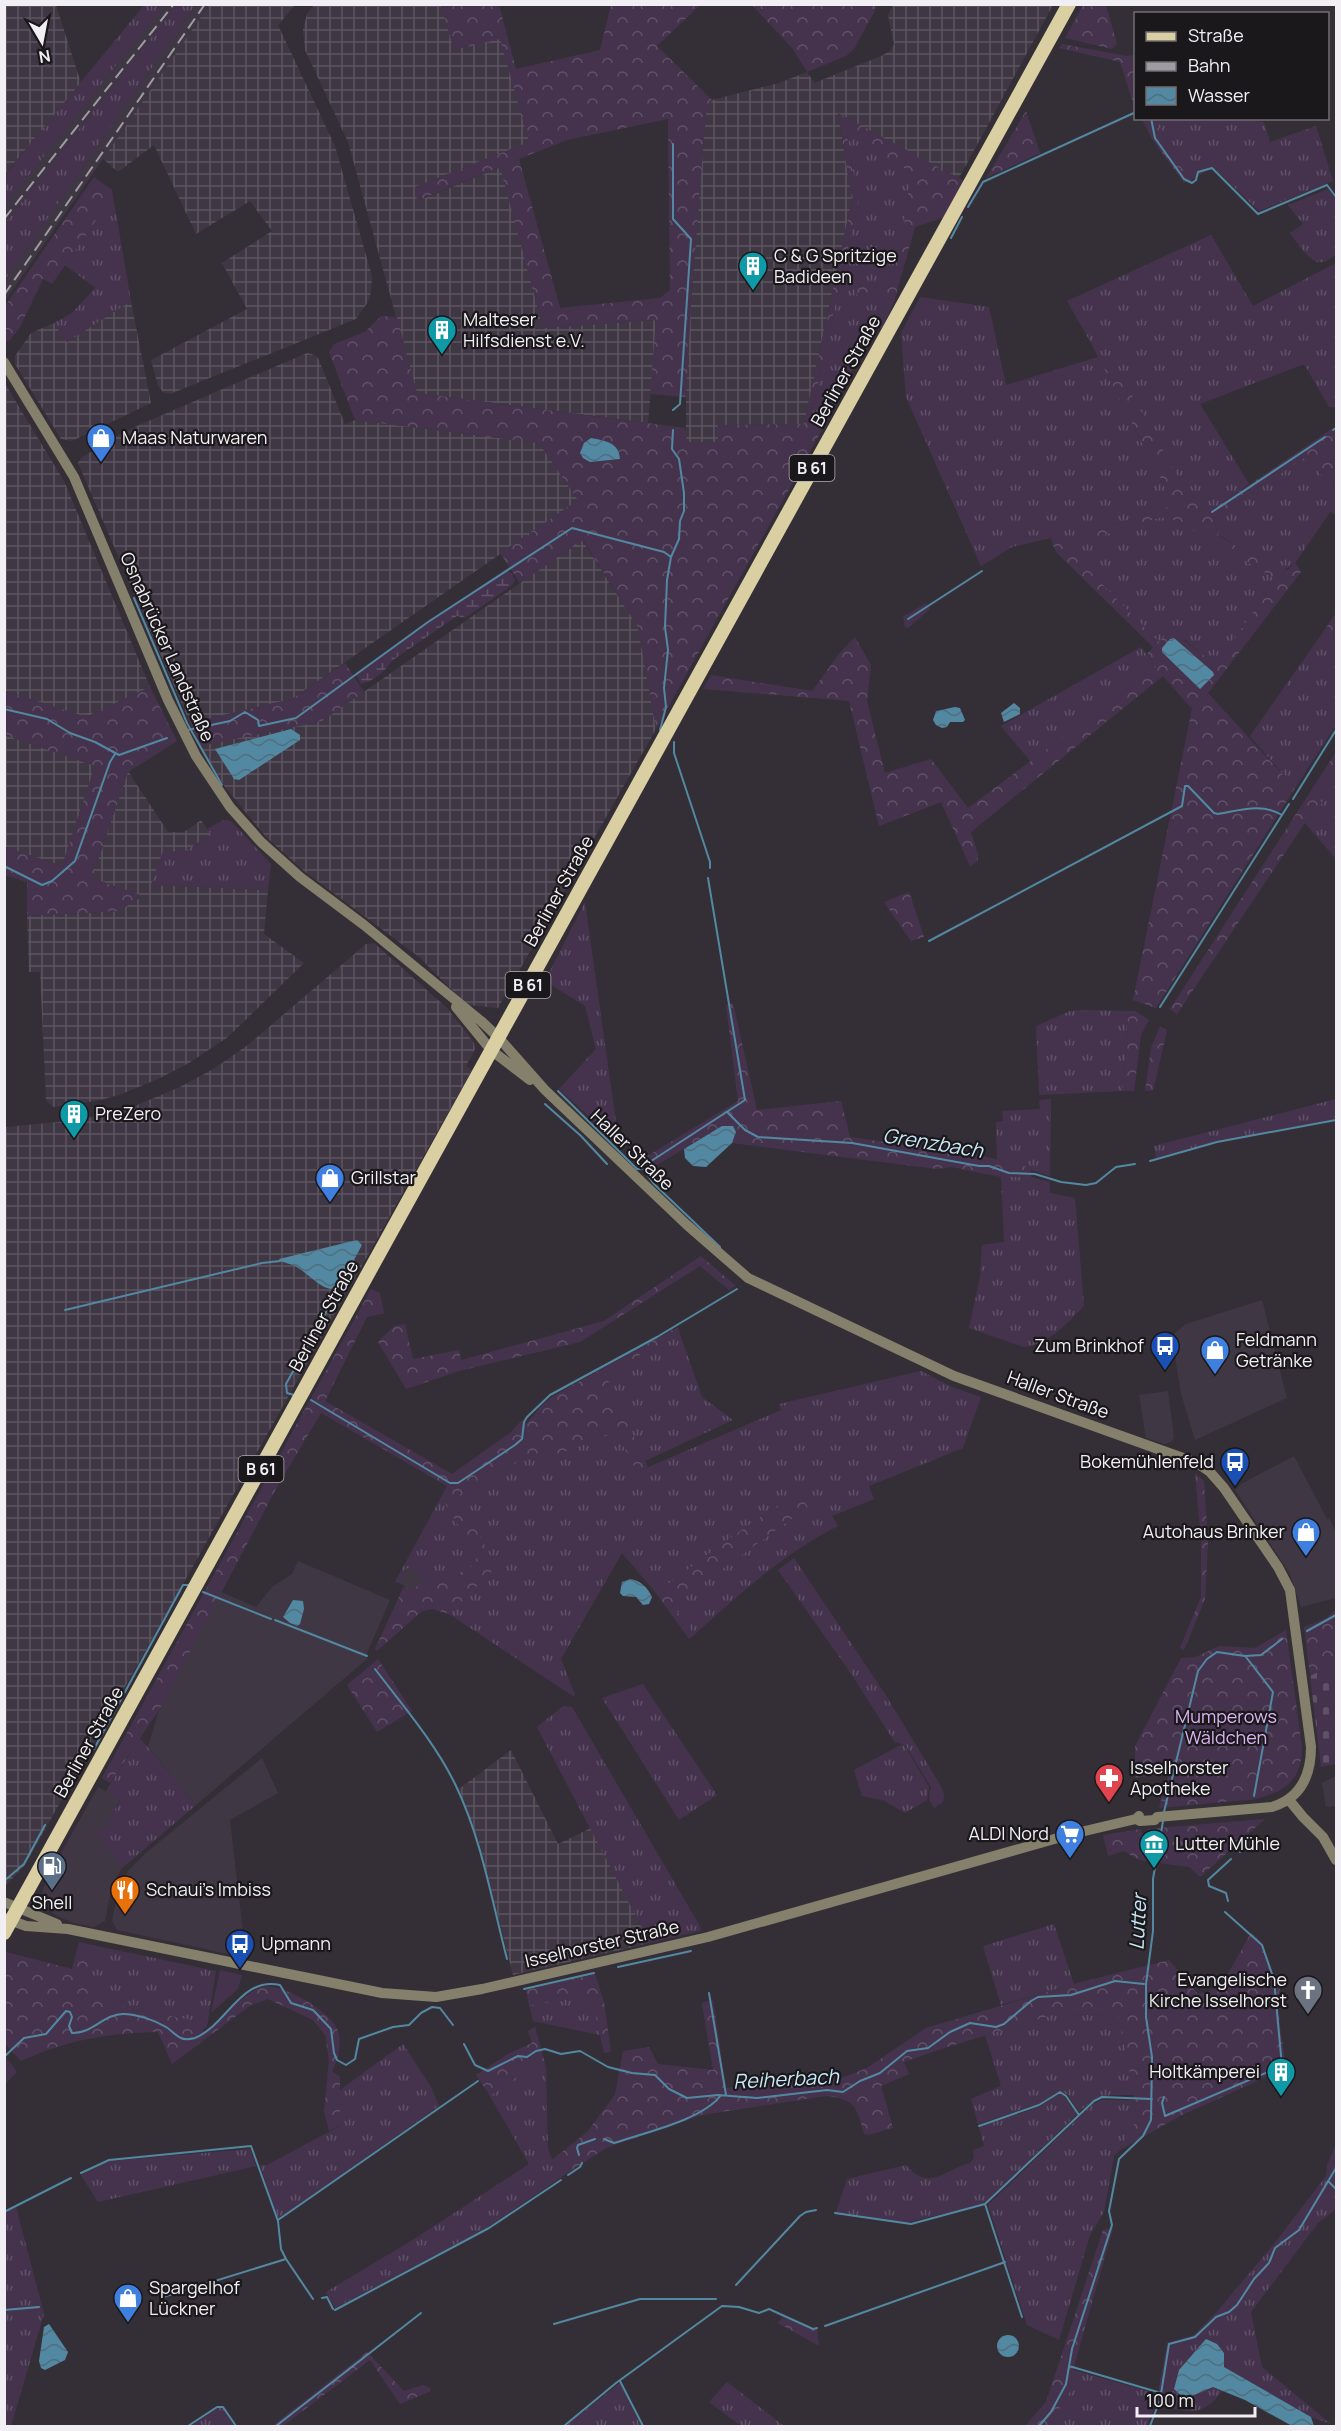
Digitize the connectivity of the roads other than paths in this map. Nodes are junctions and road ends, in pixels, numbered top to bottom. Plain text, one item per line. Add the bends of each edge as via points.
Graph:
1 (1069, 4) edge
2 (4, 362) edge
3 (430, 978) junction
4 (498, 1037) junction
5 (491, 1050) junction
6 (545, 1090) junction
7 (1289, 1800) junction
8 (1336, 1860) edge
9 (4, 1902) edge
10 (19, 1907) junction
11 (7, 1924) edge
12 (68, 1929) junction

1 - 4 main road, Berliner Straße / B 61
2 - 3 street, Osnabrücker Landstraße via 74,477 168,700 209,777 245,824 300,877
3 - 4 street, Osnabrücker Landstraße
3 - 5 street, Osnabrücker Landstraße
4 - 5 main road, Berliner Straße / B 61
4 - 6 street, Haller Straße
5 - 6 street, Haller Straße
5 - 10 main road, Berliner Straße / B 61
6 - 7 street, Haller Straße via 748,1278 954,1376 1176,1455 1210,1472 1237,1506 1290,1590 1311,1763 1305,1782
7 - 8 street via 1323,1837
7 - 12 street, Isselhorster Straße via 1256,1809 1136,1819 708,1937 436,1997 381,1993
9 - 10 street, Isselhorster Straße
10 - 11 main road, Berliner Straße / B 61
10 - 12 street, Isselhorster Straße
11 - 12 street, Isselhorster Straße

